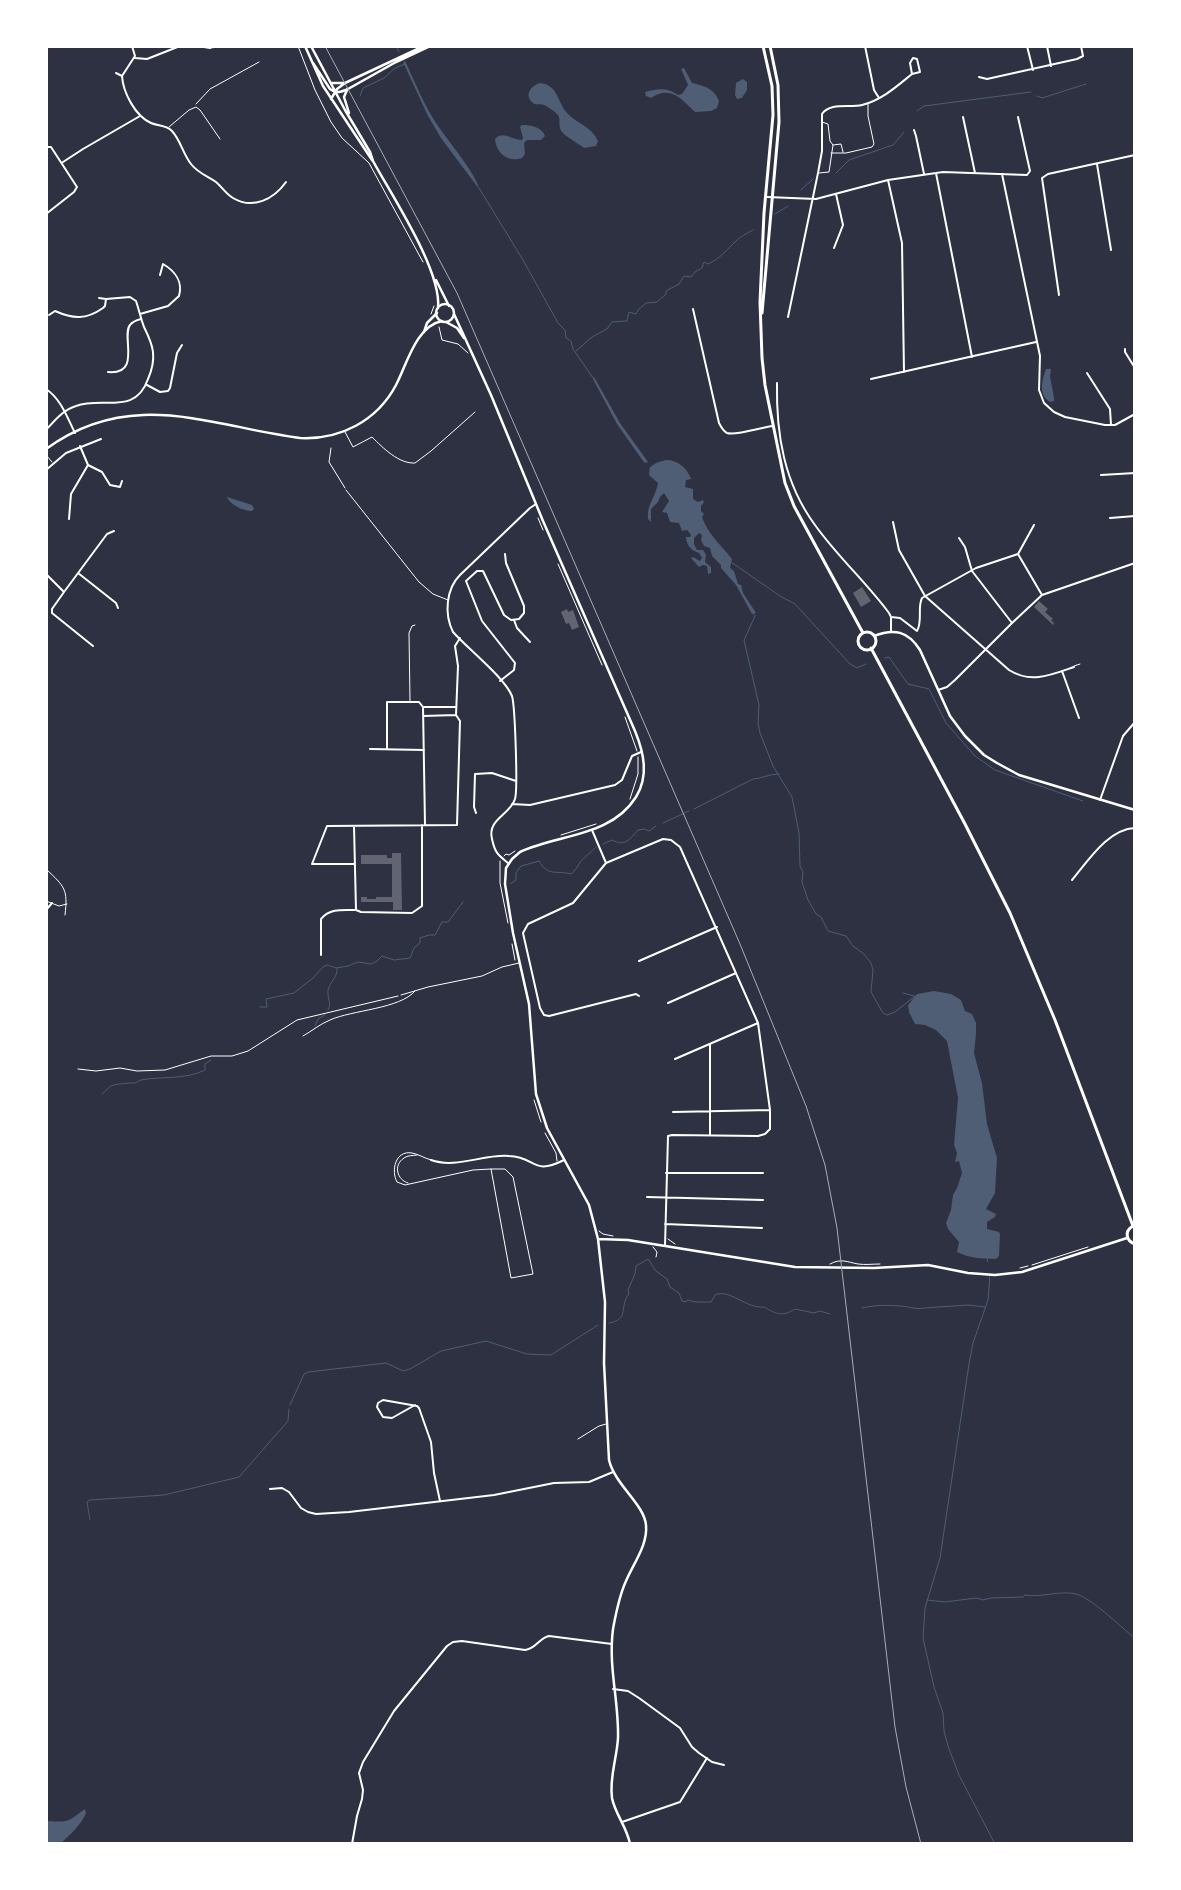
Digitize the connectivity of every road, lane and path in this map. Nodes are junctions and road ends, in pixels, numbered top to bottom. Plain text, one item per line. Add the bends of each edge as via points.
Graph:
1 (132, 46) edge
2 (180, 46) edge
3 (198, 46) edge
4 (225, 46) edge
5 (298, 46) edge
6 (305, 46) edge
7 (312, 46) edge
8 (424, 46) edge
9 (430, 46) edge
10 (763, 46) edge
11 (770, 46) edge
12 (865, 46) edge
13 (1027, 46) edge
14 (1047, 46) edge
15 (1081, 46) edge
16 (210, 48) joint
17 (134, 58) junction
18 (259, 62) dead end
19 (314, 63) junction
20 (1051, 66) junction
21 (1032, 70) junction
22 (116, 73) dead end
23 (912, 74) junction
24 (122, 76) junction
25 (979, 77) dead end
26 (331, 82) junction
27 (345, 83) junction
28 (348, 89) junction
29 (336, 92) junction
30 (879, 98) junction
31 (331, 99) junction
32 (868, 103) junction
33 (196, 107) junction
34 (350, 115) junction
35 (140, 116) junction
36 (963, 117) dead end
37 (1018, 118) dead end
38 (822, 122) junction
39 (169, 128) junction
40 (914, 130) dead end
41 (220, 139) dead end
42 (832, 145) junction
43 (46, 147) edge
44 (832, 153) junction
45 (843, 153) junction
46 (1135, 155) edge
47 (373, 161) junction
48 (63, 163) junction
49 (1097, 164) junction
50 (818, 173) junction
51 (936, 173) junction
52 (975, 173) junction
53 (924, 174) junction
54 (1002, 174) junction
55 (888, 180) junction
56 (286, 182) dead end
57 (836, 194) junction
58 (767, 197) junction
59 (773, 197) junction
60 (813, 200) junction
61 (46, 214) edge
62 (834, 248) dead end
63 (1111, 250) dead end
64 (425, 267) dead end
65 (160, 275) dead end
66 (435, 278) junction
67 (1060, 295) dead end
68 (99, 298) dead end
69 (106, 299) junction
70 (435, 304) dead end
71 (450, 306) junction
72 (438, 308) junction
73 (693, 308) dead end
74 (437, 313) junction
75 (49, 314) dead end
76 (140, 314) junction
77 (454, 314) junction
78 (788, 317) dead end
79 (431, 318) junction
80 (141, 319) junction
81 (442, 321) junction
82 (446, 322) junction
83 (434, 323) junction
84 (761, 323) junction
85 (424, 332) junction
86 (465, 339) junction
87 (442, 340) dead end
88 (1036, 342) junction
89 (182, 345) dead end
90 (1125, 349) dead end
91 (972, 357) junction
92 (1135, 368) edge
93 (108, 372) dead end
94 (904, 372) junction
95 (1087, 373) dead end
96 (871, 379) dead end
97 (777, 383) dead end
98 (146, 385) junction
99 (46, 389) edge
100 (65, 411) junction
101 (475, 412) dead end
102 (1135, 414) edge
103 (1112, 425) junction
104 (773, 426) junction
105 (46, 430) edge
106 (345, 432) junction
107 (75, 433) junction
108 (101, 438) dead end
109 (80, 446) junction
110 (331, 448) dead end
111 (46, 449) edge
112 (46, 455) edge
113 (54, 463) junction
114 (88, 465) junction
115 (46, 470) edge
116 (1135, 472) edge
117 (1101, 475) dead end
118 (122, 481) dead end
119 (346, 490) joint
120 (536, 504) junction
121 (1135, 516) edge
122 (1110, 518) dead end
123 (69, 520) dead end
124 (893, 522) dead end
125 (1034, 525) dead end
126 (114, 531) dead end
127 (959, 538) dead end
128 (505, 554) dead end
129 (1018, 554) junction
130 (1135, 563) edge
131 (972, 571) junction
132 (78, 573) junction
133 (46, 574) edge
134 (64, 592) junction
135 (1042, 595) junction
136 (925, 596) junction
137 (448, 600) junction
138 (118, 608) dead end
139 (891, 617) junction
140 (514, 620) junction
141 (1012, 622) junction
142 (415, 625) dead end
143 (891, 631) junction
144 (863, 633) junction
145 (874, 636) junction
146 (460, 638) junction
147 (530, 642) dead end
148 (93, 646) dead end
149 (871, 648) junction
150 (986, 650) junction
151 (1080, 664) dead end
152 (1074, 667) joint
153 (1062, 671) junction
154 (500, 681) junction
155 (938, 690) junction
156 (410, 701) junction
157 (456, 706) junction
158 (423, 707) junction
159 (456, 715) junction
160 (424, 716) junction
161 (1079, 718) dead end
162 (1135, 722) edge
163 (370, 749) dead end
164 (387, 749) junction
165 (424, 750) junction
166 (642, 751) junction
167 (517, 781) junction
168 (636, 783) dead end
169 (630, 800) dead end
170 (1100, 800) junction
171 (512, 804) junction
172 (1135, 810) edge
173 (476, 813) dead end
174 (599, 823) dead end
175 (423, 825) junction
176 (354, 826) junction
177 (1135, 828) edge
178 (592, 830) junction
179 (562, 835) dead end
180 (520, 848) dead end
181 (502, 858) junction
182 (508, 863) junction
183 (606, 863) junction
184 (354, 864) junction
185 (46, 869) edge
186 (1072, 880) dead end
187 (46, 901) edge
188 (52, 903) junction
189 (67, 904) junction
190 (46, 910) edge
191 (356, 910) junction
192 (65, 915) dead end
193 (717, 927) junction
194 (509, 929) dead end
195 (511, 942) dead end
196 (321, 955) dead end
197 (639, 961) dead end
198 (517, 963) junction
199 (736, 973) junction
200 (415, 991) junction
201 (401, 995) joint
202 (640, 996) dead end
203 (668, 1003) dead end
204 (758, 1023) junction
205 (303, 1036) dead end
206 (710, 1045) junction
207 (676, 1059) dead end
208 (78, 1069) dead end
209 (533, 1095) dead end
210 (770, 1110) junction
211 (711, 1111) junction
212 (672, 1112) dead end
213 (542, 1124) dead end
214 (544, 1129) dead end
215 (710, 1135) junction
216 (417, 1155) junction
217 (431, 1160) joint
218 (564, 1160) junction
219 (558, 1164) junction
220 (491, 1169) junction
221 (666, 1173) junction
222 (763, 1173) dead end
223 (410, 1183) junction
224 (647, 1197) dead end
225 (666, 1198) junction
226 (762, 1200) dead end
227 (665, 1224) junction
228 (1134, 1226) edge
229 (762, 1228) dead end
230 (596, 1232) junction
231 (618, 1236) dead end
232 (1127, 1238) junction
233 (598, 1239) junction
234 (665, 1239) junction
235 (676, 1244) dead end
236 (1095, 1244) dead end
237 (1135, 1244) edge
238 (665, 1246) junction
239 (653, 1247) dead end
240 (656, 1257) dead end
241 (827, 1264) dead end
242 (882, 1264) dead end
243 (1014, 1270) dead end
244 (415, 1405) junction
245 (606, 1424) junction
246 (578, 1439) dead end
247 (613, 1472) junction
248 (270, 1489) dead end
249 (440, 1501) junction
250 (612, 1644) junction
251 (614, 1689) junction
252 (707, 1758) junction
253 (724, 1765) dead end
254 (622, 1822) junction
255 (352, 1844) edge
256 (630, 1844) edge

1 - 17 street
2 - 17 street via 147,60
3 - 16 street
4 - 16 lane
5 - 64 path via 331,122 342,138 369,163
6 - 19 street
7 - 26 street
8 - 27 street
9 - 28 street
10 - 58 main road via 773,101
11 - 59 main road via 780,108
12 - 30 street via 874,90
13 - 21 street
14 - 20 street
15 - 20 street via 1082,57
17 - 24 street
18 - 33 path via 210,89 198,100
19 - 29 street via 330,89
19 - 31 street
20 - 21 street
21 - 25 street via 987,79
22 - 24 street
23 - 23 street via 910,63 913,58 917,59 920,72
23 - 30 street
24 - 35 street via 123,88
26 - 27 street
26 - 29 street
27 - 29 street
28 - 29 street
28 - 34 street via 344,95
29 - 31 street
29 - 34 street
30 - 32 street
31 - 47 street
32 - 38 street via 830,108 822,114
32 - 45 lane via 873,146
33 - 39 lane
33 - 41 lane
34 - 47 street
35 - 39 street
35 - 48 street
36 - 52 street
37 - 54 street via 1030,173
38 - 42 lane via 828,124
38 - 50 street
39 - 56 street via 194,168 238,200 261,201 277,193
40 - 53 street
42 - 44 lane
42 - 45 lane via 841,144
43 - 48 street via 51,147
44 - 45 lane
44 - 50 lane via 829,172
46 - 49 street
47 - 66 street
48 - 61 street via 76,189
49 - 63 street
49 - 67 street via 1044,176 1042,181
50 - 60 street
51 - 52 street
51 - 53 street
51 - 91 street
52 - 54 street
53 - 55 street
54 - 88 street
55 - 57 street
55 - 94 street via 902,243
57 - 60 street
57 - 62 street via 843,225
58 - 59 street
58 - 84 main road
59 - 60 street
59 - 84 main road
60 - 78 street
65 - 76 street via 163,264 173,271 180,284 179,296 168,306
66 - 71 street
66 - 72 street
68 - 69 street
69 - 75 street via 105,306 84,318 55,312
69 - 76 street via 133,298
70 - 79 path
71 - 72 street
71 - 77 street
72 - 74 street
73 - 104 street via 723,430 730,434
74 - 79 street
74 - 81 street
76 - 80 street
77 - 82 street
77 - 86 street
79 - 85 street
80 - 93 street via 128,328 129,353 123,369
80 - 98 street via 154,354
81 - 82 street
81 - 83 street
82 - 86 street via 457,328
83 - 85 street
83 - 87 path
84 - 104 main road via 762,358
85 - 106 street via 386,401 368,418
86 - 120 street
88 - 91 street
88 - 103 street via 1041,368 1039,390 1048,407 1065,417
89 - 98 street via 168,391 160,392
90 - 92 street
91 - 94 street
94 - 96 street
95 - 103 street via 1110,409
97 - 139 street via 781,446 786,469 798,497 814,524
98 - 100 street via 135,398 125,402 86,403
99 - 100 street
100 - 105 street
100 - 107 street
101 - 106 lane via 415,463 393,456 372,437 353,447
102 - 103 street
104 - 144 main road via 785,483 794,506
106 - 107 street via 300,438 158,414 113,420
107 - 111 street
108 - 109 street
109 - 113 street
109 - 114 street
110 - 119 path via 330,464
112 - 113 path
113 - 115 street
114 - 118 street via 102,472 112,486 120,487
114 - 123 street via 72,494
116 - 117 street
119 - 137 lane via 419,582 432,594
120 - 137 street via 460,575 451,587
120 - 166 street
121 - 122 street
124 - 136 street via 899,550
125 - 129 street
126 - 132 street via 107,534
127 - 131 street
128 - 140 street via 524,606 522,617
129 - 131 street
129 - 135 street
130 - 135 street
131 - 136 street
131 - 141 street
132 - 134 street
132 - 138 street
133 - 134 street
134 - 148 street via 52,613
135 - 141 street
136 - 139 street via 920,600 920,626 917,631 900,618
136 - 150 street
137 - 146 street via 451,628
139 - 143 street
140 - 147 street
140 - 154 street via 504,615 483,571 467,578 466,585 482,621 515,663 514,670
141 - 150 street
142 - 156 lane via 409,633
143 - 145 street
143 - 155 street via 904,634 917,645
144 - 145 main road via 869,632
144 - 149 main road via 858,638 859,645 864,649
145 - 149 main road via 875,644
146 - 154 street
146 - 157 street via 455,646 458,666
149 - 228 main road via 1010,913
150 - 153 street via 1009,670 1023,676 1040,678
150 - 155 street via 947,687
151 - 152 lane
152 - 153 street
153 - 161 street
154 - 167 street via 513,699
155 - 170 street via 959,729 996,763 1019,775
156 - 158 street via 419,702
156 - 164 street via 387,702
157 - 158 street
157 - 159 street
158 - 160 street
159 - 160 street
159 - 175 street via 460,721 457,825
160 - 165 street
162 - 170 street via 1123,736
163 - 164 street
164 - 165 street
165 - 175 street
166 - 171 street via 632,756 622,780 615,785 530,805
166 - 178 street via 643,780 639,793 617,818
167 - 171 street
167 - 173 street via 492,772 475,774
168 - 169 path
170 - 172 street
171 - 181 street via 491,829 497,855
174 - 179 path
175 - 176 street
175 - 191 street via 422,906 412,913
176 - 184 street
176 - 184 street via 326,826 312,864
177 - 186 street via 1114,835
178 - 182 street via 527,849
178 - 183 street
180 - 181 path
181 - 182 street
181 - 194 path via 500,883
182 - 198 street via 505,884
183 - 193 street via 659,840 677,843
183 - 202 street via 573,903 525,928 523,936 540,1008 544,1015 549,1016 636,994
184 - 191 street
185 - 189 lane via 64,887
187 - 188 lane
188 - 189 lane
188 - 190 street
189 - 192 lane
191 - 196 street via 332,911 321,919
193 - 197 street
193 - 199 street
195 - 198 path
198 - 200 lane via 482,976
198 - 218 street via 530,1016 538,1103
199 - 203 street
199 - 204 street
200 - 201 lane
200 - 205 lane via 388,1004 331,1019
201 - 208 path via 297,1020 248,1052 232,1056 211,1056 165,1070
204 - 206 street
204 - 210 street
206 - 207 street
206 - 211 street
209 - 213 path
210 - 211 street
210 - 215 street via 771,1126 765,1134
211 - 212 street
211 - 215 street
214 - 219 path via 556,1152
215 - 221 street via 668,1136
216 - 217 lane
216 - 223 lane via 407,1156 398,1168 400,1179
216 - 223 lane via 401,1155 394,1169 397,1182
217 - 219 street via 450,1163 508,1156 543,1168
218 - 219 street
218 - 230 street via 586,1198
220 - 220 lane via 505,1169 513,1177 533,1274 511,1278
220 - 223 lane
221 - 222 street
221 - 225 street
224 - 225 street
225 - 226 street
225 - 227 street
227 - 229 street
227 - 234 street
228 - 232 main road via 1128,1231
230 - 231 path
230 - 233 street
232 - 237 main road
232 - 238 street via 1022,1272 995,1275 928,1266 795,1267
233 - 238 street
233 - 245 street via 605,1302
234 - 235 path
234 - 238 street
236 - 243 path
239 - 240 path
241 - 242 path via 846,1260 858,1264
244 - 244 street via 383,1400 377,1408 387,1419
244 - 249 street via 420,1408 429,1432
245 - 246 lane
245 - 247 street
247 - 249 street via 589,1482 554,1483
247 - 250 street via 642,1512 647,1526 620,1596
248 - 249 street via 282,1488 301,1508 316,1514
250 - 251 street
250 - 255 street via 549,1636 530,1650 462,1641 447,1646 394,1711 363,1762 359,1773 362,1799
251 - 252 street via 628,1690 669,1718 692,1747
251 - 254 street via 618,1739 611,1791
252 - 253 street
252 - 254 street via 680,1802
254 - 256 street

